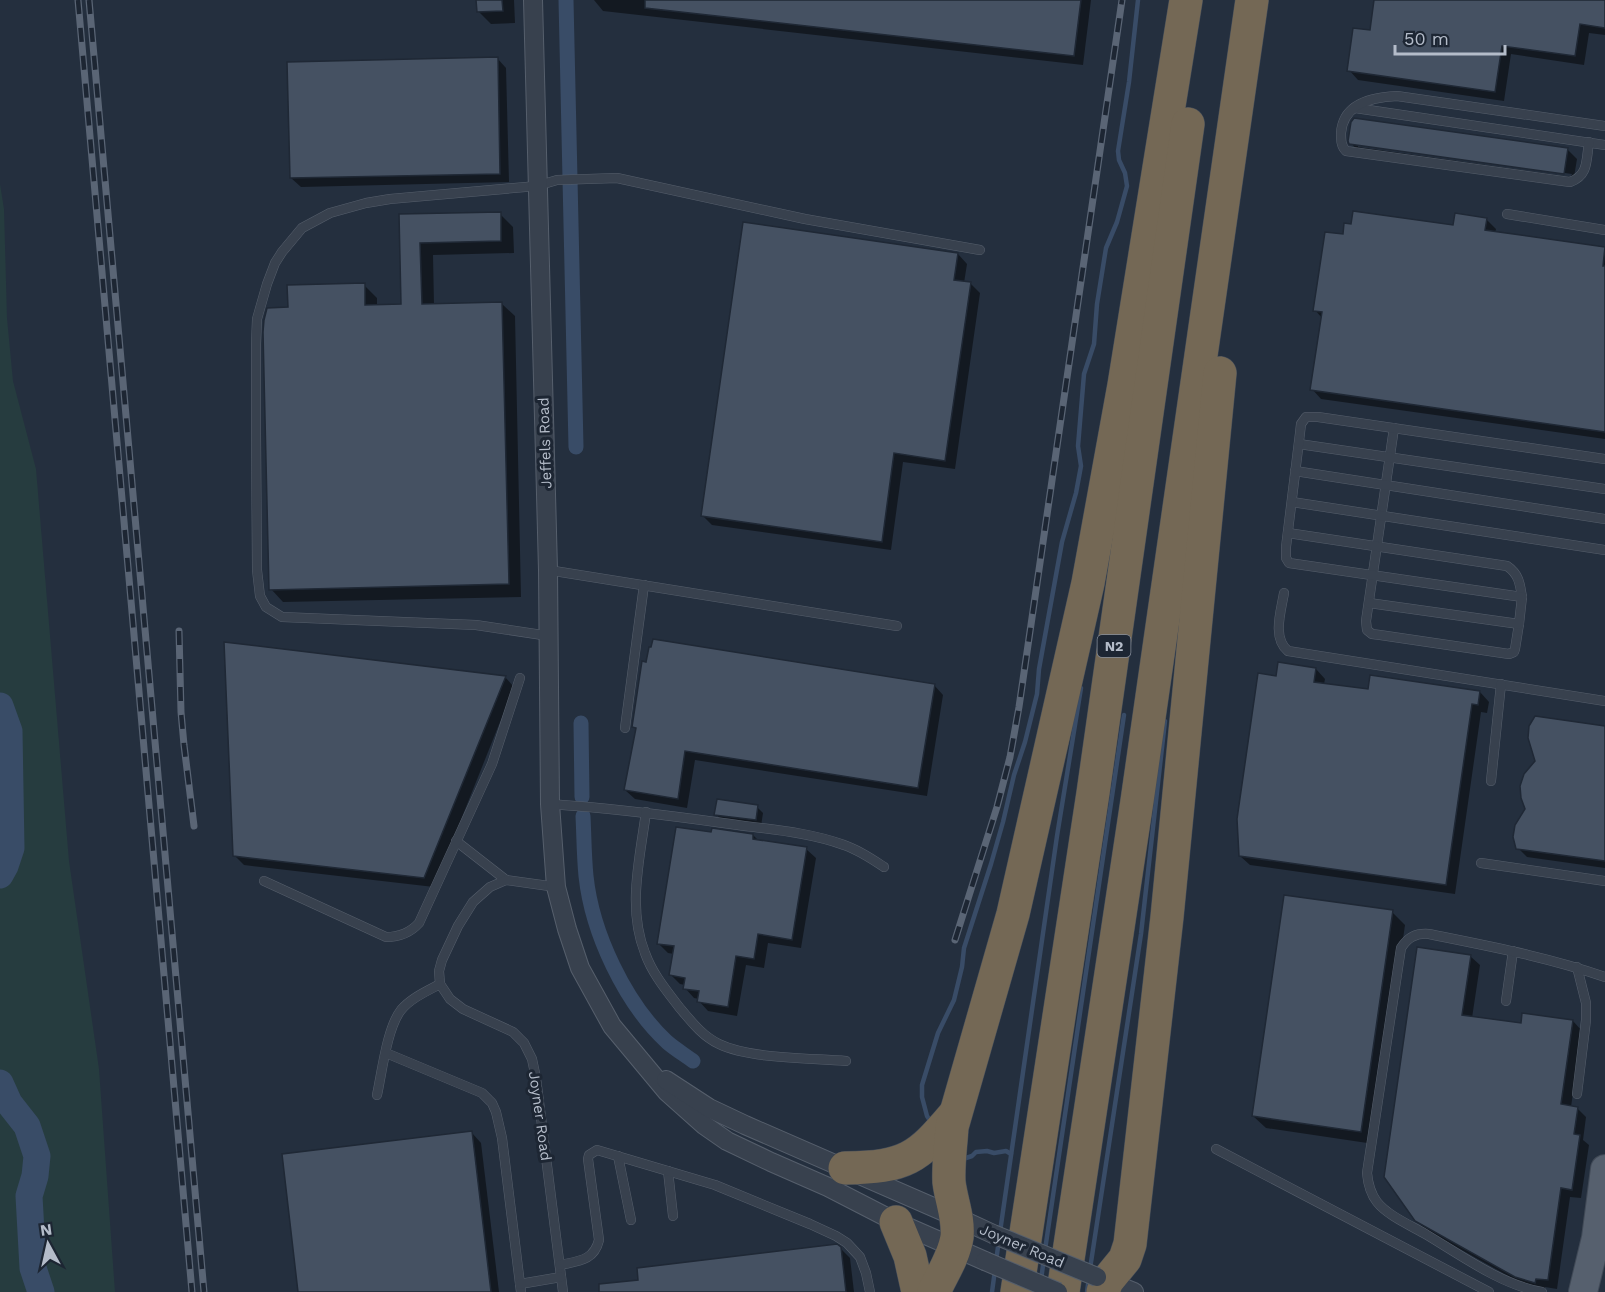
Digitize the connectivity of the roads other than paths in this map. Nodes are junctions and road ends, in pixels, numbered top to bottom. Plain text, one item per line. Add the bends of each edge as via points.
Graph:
1 (533, 0) edge
2 (1186, 0) edge
3 (1206, 0) edge
4 (1251, 7) edge
5 (1355, 108) junction
6 (1605, 126) edge
7 (1588, 142) junction
8 (1605, 145) edge
9 (537, 186) junction
10 (1507, 214) dead end
11 (1605, 230) edge
12 (980, 250) dead end
13 (1394, 428) junction
14 (1299, 444) junction
15 (1390, 458) junction
16 (1605, 459) edge
17 (1295, 471) junction
18 (1386, 485) junction
19 (1605, 489) edge
20 (1292, 502) junction
21 (1382, 514) junction
22 (1605, 519) edge
23 (1288, 533) junction
24 (1376, 547) junction
25 (1605, 550) edge
26 (548, 570) junction
27 (1372, 575) junction
28 (644, 585) junction
29 (1284, 593) dead end
30 (1522, 597) junction
31 (1369, 603) junction
32 (1519, 624) junction
33 (897, 626) dead end
34 (549, 636) junction
35 (520, 678) dead end
36 (1501, 684) junction
37 (1605, 701) edge
38 (625, 728) dead end
39 (1491, 781) dead end
40 (550, 804) junction
41 (646, 812) junction
42 (456, 841) junction
43 (1481, 863) dead end
44 (884, 867) dead end
45 (506, 880) junction
46 (1605, 881) edge
47 (264, 882) dead end
48 (556, 887) junction
49 (1513, 951) junction
50 (1577, 967) junction
51 (1605, 977) edge
52 (440, 984) junction
53 (1506, 1001) dead end
54 (386, 1053) junction
55 (846, 1061) dead end
56 (652, 1072) junction
57 (1577, 1094) dead end
58 (377, 1095) dead end
59 (955, 1114) junction
60 (1216, 1149) dead end
61 (618, 1156) junction
62 (845, 1168) junction
63 (1605, 1169) edge
64 (668, 1171) junction
65 (673, 1216) dead end
66 (956, 1216) junction
67 (631, 1220) dead end
68 (896, 1222) junction
69 (954, 1249) junction
70 (560, 1265) junction
71 (561, 1277) junction
72 (1111, 1286) edge
73 (520, 1288) edge
74 (563, 1292) edge
75 (870, 1292) edge
76 (918, 1292) edge
77 (934, 1292) edge
78 (1017, 1292) edge
79 (1058, 1292) edge
80 (1063, 1292) edge
81 (1489, 1292) edge
82 (1542, 1292) edge
83 (1583, 1292) edge

1 - 9 street, Jeffels Road
2 - 59 highway via 1088,583 1013,914
3 - 78 highway, N2
4 - 72 highway via 1236,204 1160,975 1130,1244
4 - 80 highway
5 - 6 lane via 1375,98 1396,96
5 - 7 lane
5 - 7 lane via 1344,119 1341,131 1343,148 1353,152 1570,182 1585,171
7 - 8 lane
9 - 12 lane via 557,180 617,178 805,219
9 - 26 street, Jeffels Road
9 - 34 lane via 366,203 330,213 302,228 282,252 257,319 257,570 260,596 266,607 282,617 476,625
10 - 11 lane
13 - 14 lane via 1310,416 1302,424
13 - 15 lane
13 - 16 lane
14 - 15 lane
14 - 17 lane
15 - 18 lane
15 - 19 lane
17 - 18 lane
17 - 20 lane
18 - 21 lane
18 - 22 lane
20 - 21 lane
20 - 23 lane
21 - 24 lane
21 - 25 lane
23 - 24 lane
23 - 27 lane via 1289,563
24 - 27 lane
24 - 30 lane via 1507,566 1520,580
26 - 28 lane
26 - 34 street, Jeffels Road
27 - 30 lane
27 - 31 lane
28 - 33 lane
28 - 38 lane
29 - 36 lane via 1278,635 1288,651
30 - 32 lane
31 - 32 lane
31 - 32 lane via 1366,621 1372,634 1509,654 1514,652
34 - 40 street, Jeffels Road
35 - 42 lane via 492,764
36 - 37 lane
36 - 39 lane
40 - 41 lane
40 - 48 street, Jeffels Road
41 - 44 lane via 821,838 846,845
41 - 55 lane via 636,886 637,920 645,953 662,985 702,1034 719,1044 766,1055
42 - 45 lane
42 - 47 lane via 418,923 396,937 386,937
43 - 46 lane
45 - 48 lane
45 - 52 lane via 490,887 473,902 442,960
48 - 56 street, Joyner Road via 580,968 612,1026
49 - 50 lane
49 - 53 lane
49 - 82 lane via 1420,933 1406,940 1401,948 1367,1173 1371,1193 1399,1219 1496,1275
50 - 51 lane
50 - 57 lane via 1586,1011
52 - 54 lane via 401,1010
52 - 70 lane, Joyner Road via 463,1009 513,1032 525,1043 532,1059
54 - 58 lane
54 - 73 lane via 482,1093 492,1103 502,1138
56 - 62 street, Joyner Road via 709,1108
56 - 68 street, Joyner Road via 667,1092 727,1141
59 - 62 highway via 928,1145 898,1163
59 - 66 highway via 949,1182
60 - 81 lane
61 - 64 lane
61 - 67 lane
61 - 70 lane via 597,1150 589,1155 597,1248 586,1259
62 - 66 street, Joyner Road
63 - 83 main road via 1596,1238
64 - 65 lane
64 - 75 lane via 715,1185 848,1243 860,1257
66 - 69 highway
66 - 72 street, Joyner Road, bridge
68 - 69 street, Joyner Road
68 - 76 highway via 910,1256
69 - 77 highway
69 - 79 street, Joyner Road, bridge
70 - 71 lane, Joyner Road
71 - 73 lane
71 - 74 lane, Joyner Road

